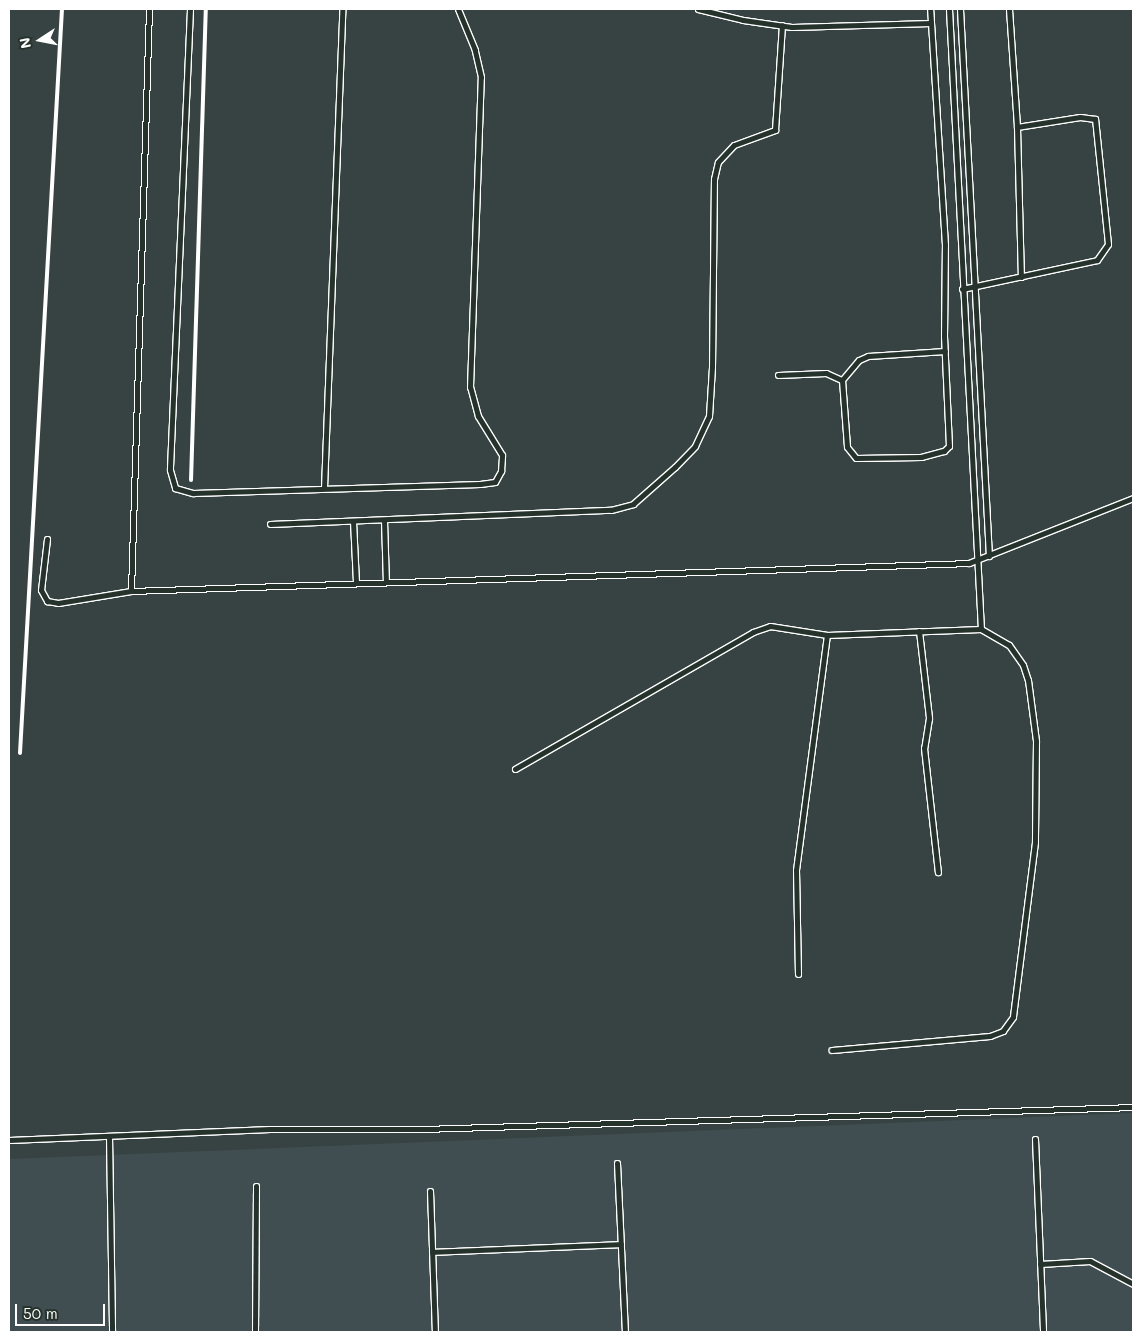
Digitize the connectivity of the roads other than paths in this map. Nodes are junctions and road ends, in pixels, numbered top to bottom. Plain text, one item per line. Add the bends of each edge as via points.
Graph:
1 (149, 9) edge
2 (190, 9) edge
3 (342, 9) edge
4 (458, 9) edge
5 (698, 9) edge
6 (930, 9) edge
7 (949, 9) edge
8 (960, 9) edge
9 (1009, 9) edge
10 (931, 23) junction
11 (782, 25) junction
12 (1017, 127) junction
13 (1021, 277) junction
14 (974, 288) junction
15 (962, 289) junction
16 (945, 351) junction
17 (778, 375) dead end
18 (842, 380) junction
19 (324, 488) junction
20 (1133, 498) edge
21 (384, 520) junction
22 (353, 521) junction
23 (270, 524) dead end
24 (47, 539) dead end
25 (990, 556) junction
26 (978, 561) junction
27 (386, 582) junction
28 (356, 583) junction
29 (131, 591) junction
30 (981, 629) junction
31 (919, 631) junction
32 (827, 635) junction
33 (514, 769) dead end
34 (938, 872) dead end
35 (798, 974) dead end
36 (832, 1050) dead end
37 (1133, 1107) edge
38 (109, 1136) junction
39 (1035, 1139) dead end
40 (9, 1140) edge
41 (617, 1163) dead end
42 (256, 1186) dead end
43 (430, 1190) dead end
44 (621, 1244) junction
45 (432, 1252) junction
46 (1040, 1264) junction
47 (1133, 1284) edge
48 (112, 1332) edge
49 (255, 1332) edge
50 (435, 1332) edge
51 (625, 1332) edge
52 (1043, 1332) edge

1 - 29 lane
2 - 19 lane via 172,481 175,488 193,493
3 - 19 lane
4 - 19 lane via 475,50 481,77 470,387 478,416 502,455 501,471 495,482 480,484
5 - 11 lane
6 - 10 lane
7 - 15 lane
8 - 14 lane
9 - 12 lane
10 - 11 lane
10 - 16 lane via 935,45 945,245
11 - 21 lane via 775,130 734,144 718,162 714,179 712,367 708,416 696,446 648,492 624,508
12 - 13 lane
12 - 13 lane via 1080,117 1095,120 1109,228 1108,244 1097,260
13 - 14 lane
14 - 15 lane
14 - 25 lane
15 - 26 lane
16 - 18 lane via 868,356 859,360
16 - 18 lane via 952,439 944,452 921,457 856,458 851,455 847,447
17 - 18 lane via 826,373
20 - 25 lane
21 - 22 lane
21 - 27 lane
22 - 23 lane
22 - 28 lane
24 - 29 lane via 41,590 46,601 58,603
25 - 26 lane
26 - 27 lane
26 - 30 lane
27 - 28 lane
28 - 29 lane
30 - 31 lane
30 - 36 lane via 1009,645 1023,665 1032,695 1035,727 1035,842 1013,1017 1002,1031 990,1036
31 - 32 lane
31 - 34 lane via 929,718 924,748
32 - 33 lane via 770,626 753,632
32 - 35 lane via 796,870
37 - 38 lane
38 - 40 lane
38 - 48 lane
39 - 46 lane
41 - 44 lane
42 - 49 lane
43 - 45 lane
44 - 45 lane
44 - 51 lane
45 - 50 lane
46 - 47 lane via 1090,1262
46 - 52 lane

